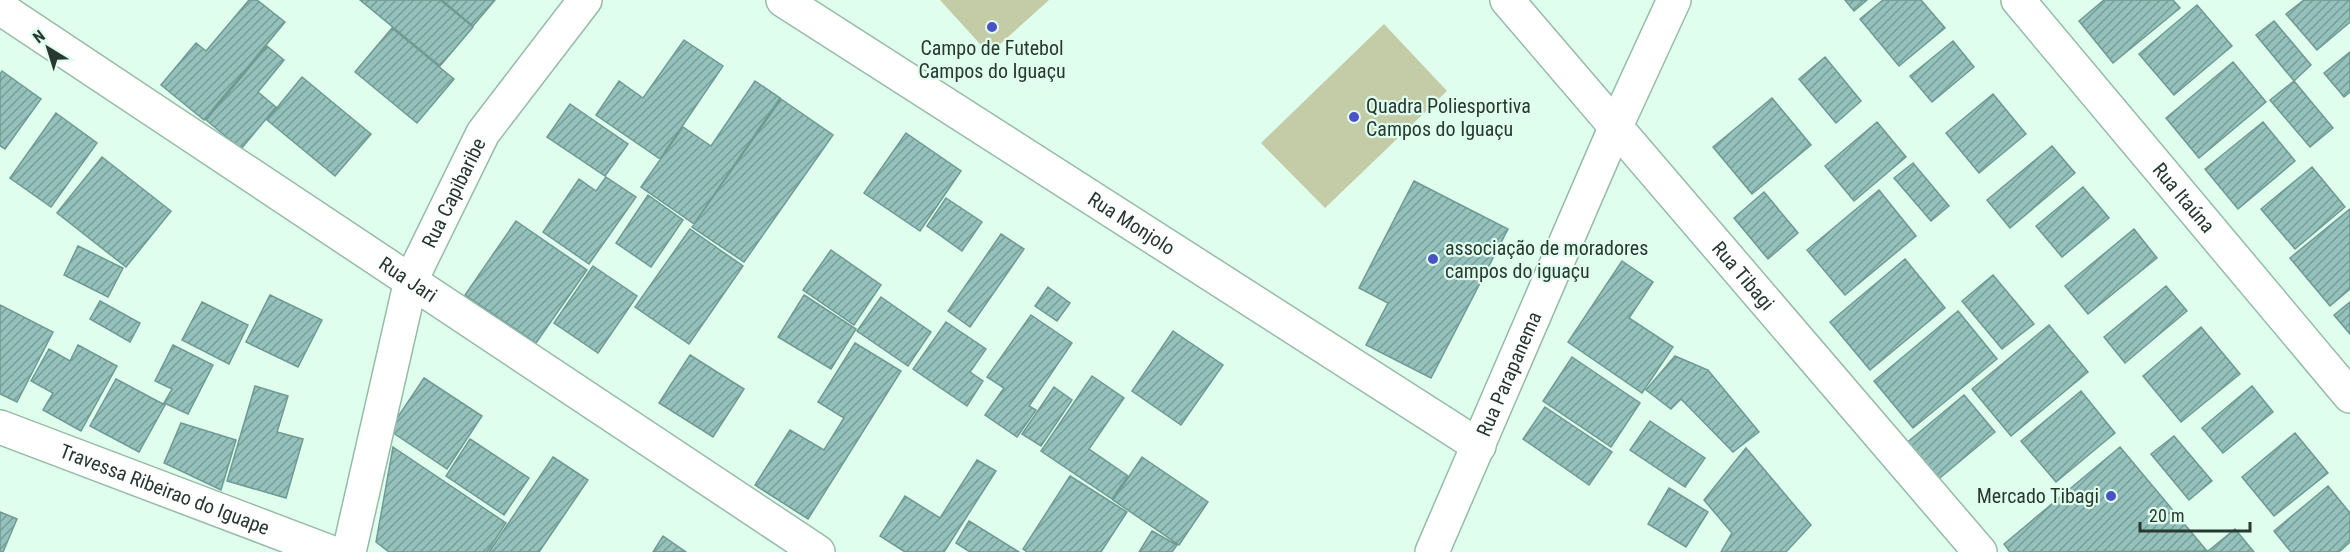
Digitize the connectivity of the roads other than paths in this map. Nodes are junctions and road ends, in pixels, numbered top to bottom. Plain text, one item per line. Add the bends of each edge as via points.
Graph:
1 (585, 0) edge
2 (783, 0) edge
3 (1507, 0) edge
4 (1674, 0) edge
5 (2018, 0) edge
6 (0, 8) edge
7 (1616, 126) junction
8 (411, 280) junction
9 (2350, 396) edge
10 (0, 427) edge
11 (1479, 446) junction
12 (1978, 551) edge
13 (330, 552) edge
14 (349, 552) edge
15 (818, 552) edge
16 (1432, 552) edge

1 - 8 street, Rua Capibaribe via 483,133
2 - 11 street, Rua Monjolo
3 - 7 street, Rua Tibagi
4 - 7 street, Rua Parapanema
5 - 9 street, Rua Itaúna
6 - 8 street, Rua Jari
7 - 11 street, Rua Parapanema
7 - 12 street, Rua Tibagi
8 - 14 street, Rua Capibaribe
8 - 15 street, Rua Jari
10 - 13 street, Travessa Ribeirao do Iguape
11 - 16 street, Rua Parapanema

